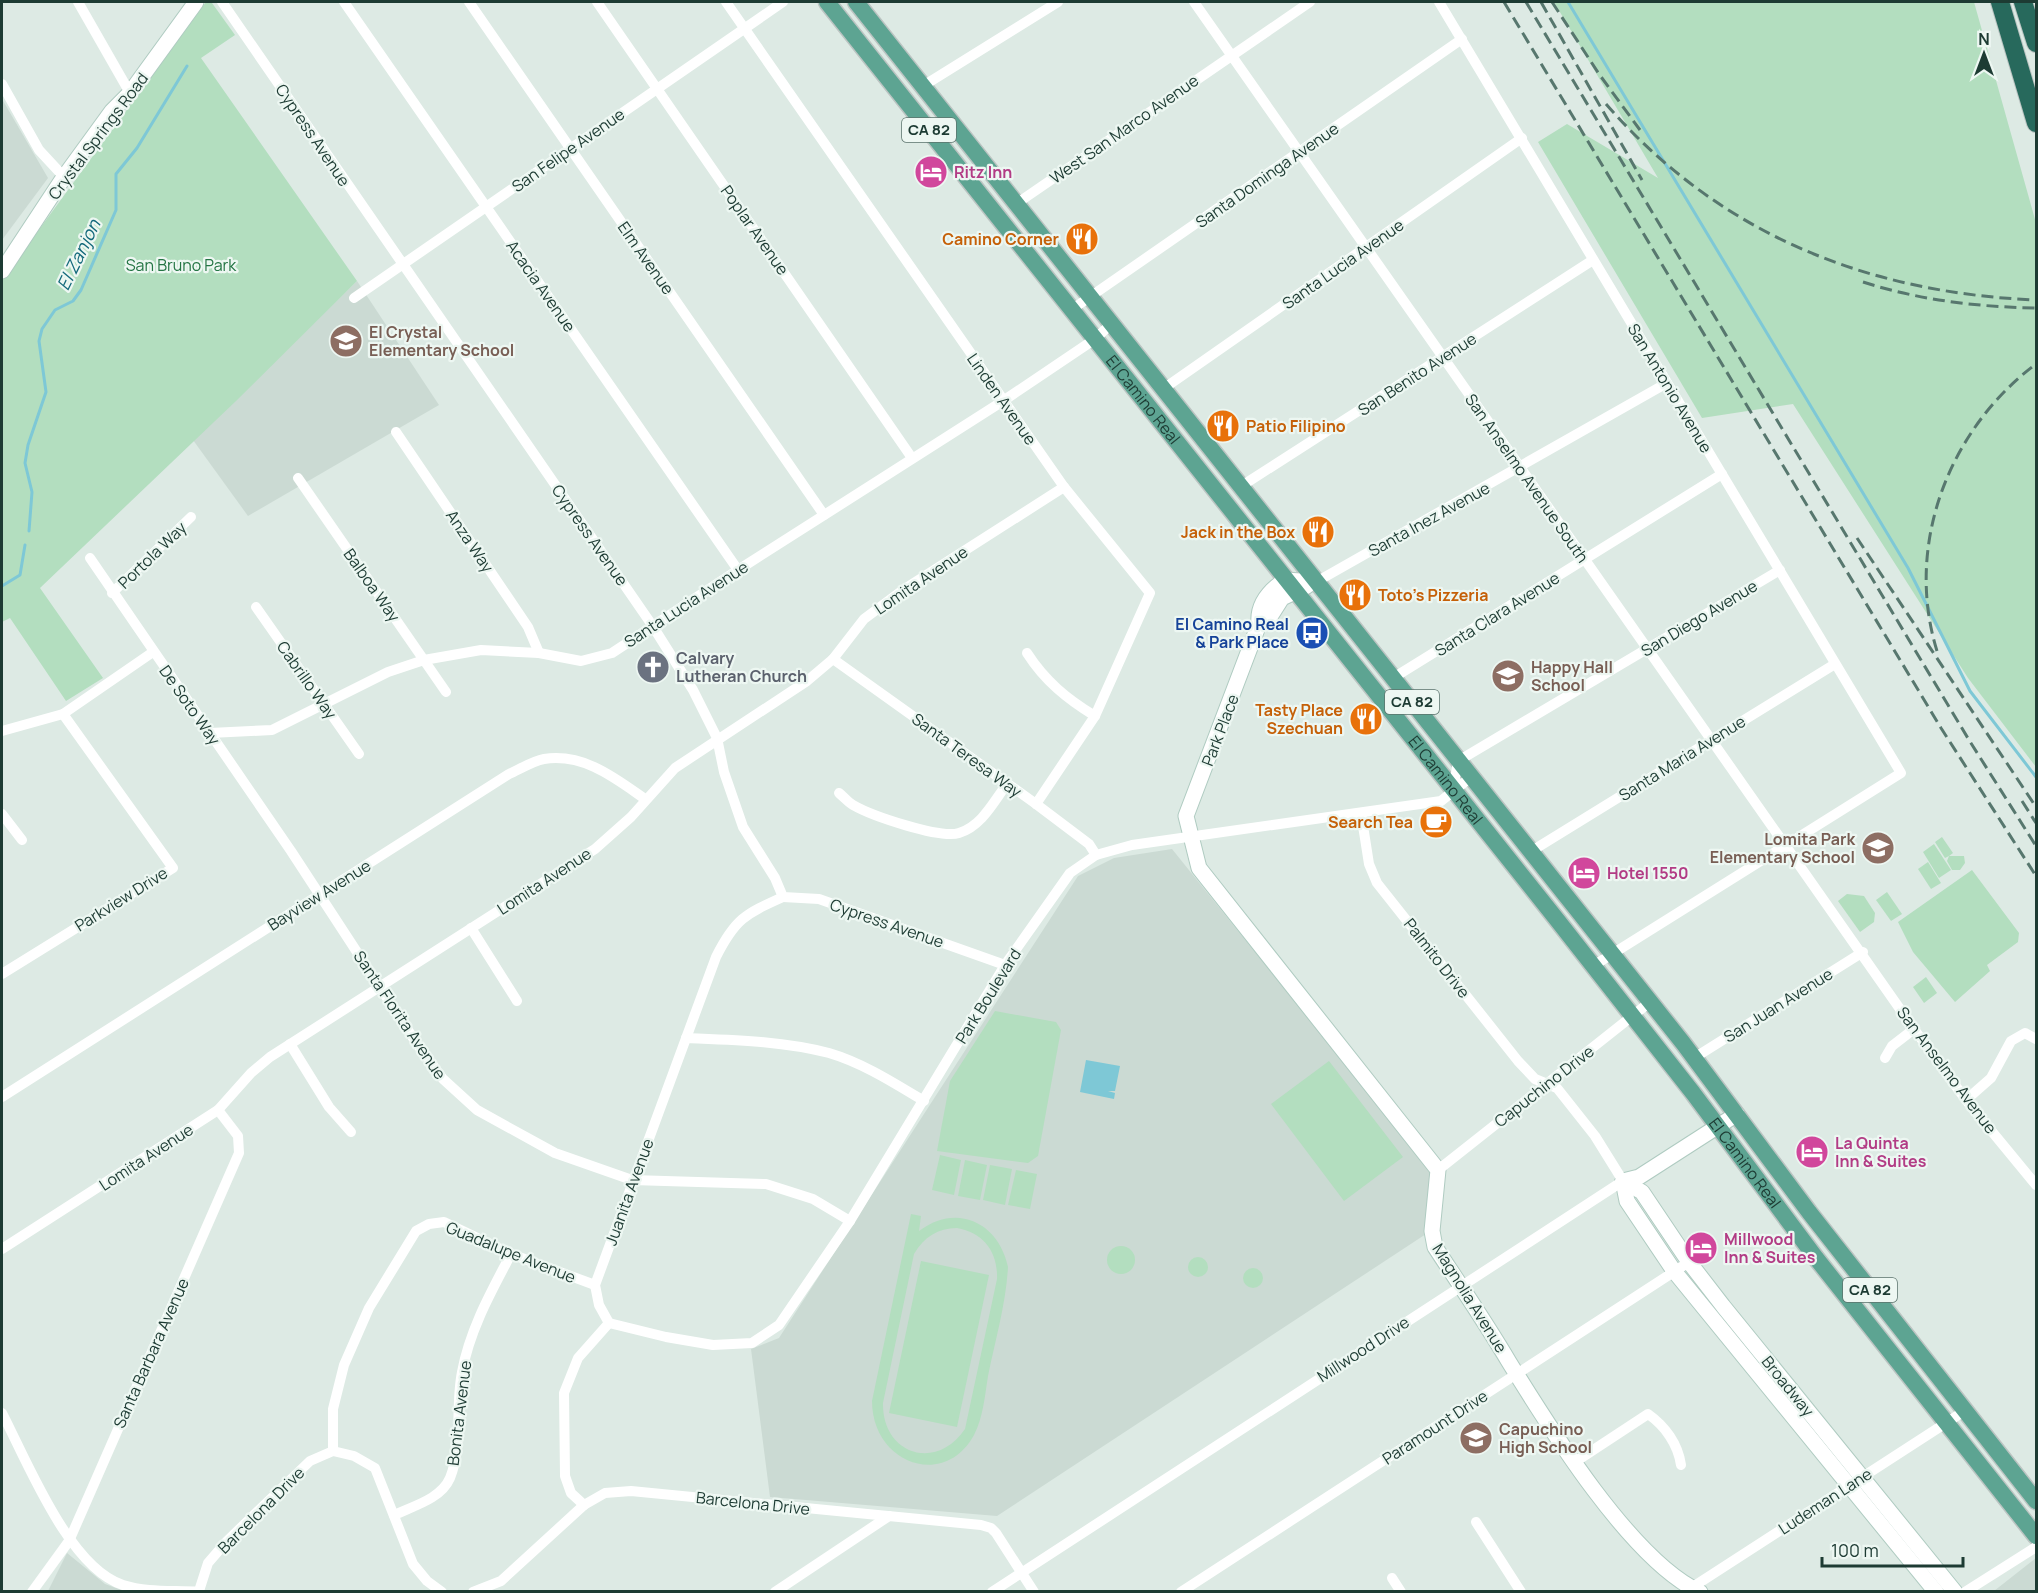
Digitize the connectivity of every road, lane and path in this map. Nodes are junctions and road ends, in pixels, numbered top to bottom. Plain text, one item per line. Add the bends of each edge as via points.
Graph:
1 (78, 2) edge
2 (196, 2) edge
3 (222, 2) edge
4 (344, 2) edge
5 (469, 2) edge
6 (597, 2) edge
7 (726, 2) edge
8 (783, 2) edge
9 (827, 2) edge
10 (856, 2) edge
11 (1058, 2) edge
12 (1194, 2) edge
13 (1310, 2) edge
14 (1439, 2) edge
15 (2000, 2) edge
16 (2024, 2) edge
17 (744, 28) junction
18 (1462, 39) junction
19 (2037, 43) edge
20 (1232, 55) junction
21 (2, 84) edge
22 (923, 86) junction
23 (657, 88) junction
24 (130, 93) junction
25 (2037, 123) edge
26 (1522, 138) junction
27 (570, 148) junction
28 (1299, 153) junction
29 (64, 177) junction
30 (1016, 204) junction
31 (486, 207) junction
32 (1366, 248) junction
33 (1593, 260) junction
34 (402, 265) junction
35 (2, 271) edge
36 (1090, 297) junction
37 (354, 298) dead end
38 (1071, 310) junction
39 (1112, 324) junction
40 (1095, 339) junction
41 (1443, 357) junction
42 (1666, 383) junction
43 (1163, 389) junction
44 (1003, 401) junction
45 (396, 432) dead end
46 (912, 458) junction
47 (1519, 468) junction
48 (1722, 474) junction
49 (297, 478) dead end
50 (1064, 487) junction
51 (1240, 487) junction
52 (824, 514) junction
53 (191, 517) dead end
54 (90, 558) dead end
55 (1584, 560) junction
56 (738, 570) junction
57 (1780, 570) junction
58 (1316, 582) junction
59 (1290, 586) junction
60 (112, 593) junction
61 (256, 607) dead end
62 (652, 625) junction
63 (1647, 649) junction
64 (153, 652) junction
65 (539, 653) junction
66 (1027, 653) dead end
67 (833, 658) junction
68 (424, 660) junction
69 (1834, 664) junction
70 (1394, 678) junction
71 (446, 692) dead end
72 (324, 705) junction
73 (63, 714) junction
74 (1095, 716) junction
75 (2, 731) edge
76 (210, 733) junction
77 (717, 738) junction
78 (1712, 740) junction
79 (358, 754) dead end
80 (1458, 761) junction
81 (1471, 777) junction
82 (1006, 784) junction
83 (1453, 791) junction
84 (839, 793) dead end
85 (645, 800) junction
86 (1036, 804) junction
87 (1361, 813) junction
88 (2, 814) edge
89 (1190, 837) junction
90 (22, 840) dead end
91 (1784, 845) junction
92 (291, 851) joint
93 (1530, 852) junction
94 (1096, 855) junction
95 (320, 895) junction
96 (783, 897) junction
97 (471, 928) junction
98 (1863, 952) junction
99 (1612, 954) junction
100 (1005, 965) junction
101 (1593, 966) junction
102 (2, 974) edge
103 (380, 986) junction
104 (518, 1001) dead end
105 (1650, 1002) junction
106 (1632, 1016) junction
107 (1914, 1029) junction
108 (686, 1038) junction
109 (2037, 1039) edge
110 (290, 1044) junction
111 (1694, 1058) junction
112 (1885, 1058) dead end
113 (1547, 1084) junction
114 (2, 1097) edge
115 (1966, 1100) junction
116 (924, 1101) junction
117 (218, 1110) junction
118 (1737, 1114) junction
119 (1718, 1126) junction
120 (351, 1132) dead end
121 (1438, 1170) junction
122 (632, 1180) junction
123 (1623, 1181) junction
124 (2037, 1185) edge
125 (850, 1221) junction
126 (2, 1249) edge
127 (511, 1254) junction
128 (1689, 1262) junction
129 (1674, 1271) junction
130 (595, 1285) junction
131 (1460, 1286) junction
132 (609, 1323) junction
133 (1516, 1374) junction
134 (1966, 1410) junction
135 (2, 1413) edge
136 (1946, 1423) junction
137 (333, 1450) junction
138 (1575, 1462) junction
139 (1681, 1465) dead end
140 (1856, 1481) junction
141 (2037, 1501) edge
142 (585, 1505) junction
143 (394, 1515) junction
144 (889, 1516) junction
145 (1476, 1522) dead end
146 (2037, 1536) edge
147 (69, 1540) junction
148 (2037, 1547) edge
149 (1021, 1573) junction
150 (1392, 1578) dead end
151 (503, 1586) edge
152 (1692, 1590) edge
153 (200, 1591) edge
154 (32, 1592) edge
155 (442, 1592) edge
156 (473, 1592) edge
157 (775, 1592) edge
158 (992, 1592) edge
159 (1034, 1592) edge
160 (1181, 1592) edge
161 (1401, 1592) edge
162 (1521, 1592) edge
163 (1936, 1592) edge
164 (1955, 1592) edge
165 (1965, 1592) edge

1 - 24 street
2 - 24 main road, Crystal Springs Road
3 - 34 street, Cypress Avenue
4 - 31 street, Acacia Avenue
5 - 27 street, Elm Avenue
6 - 23 street, Poplar Avenue
7 - 17 street, Linden Avenue
8 - 17 street, San Felipe Avenue
9 - 38 main road, El Camino Real / CA 82
10 - 22 main road, El Camino Real / CA 82
11 - 22 street
12 - 20 street, San Anselmo Avenue South
13 - 20 street, West San Marco Avenue
14 - 18 street, San Antonio Avenue
15 - 25 highway
16 - 19 highway
17 - 23 street, San Felipe Avenue
17 - 44 street, Linden Avenue
18 - 26 street, San Antonio Avenue
18 - 28 street, Santa Dominga Avenue
20 - 28 street, San Anselmo Avenue South
20 - 30 street, West San Marco Avenue
21 - 29 street via 39,150
22 - 30 main road, El Camino Real / CA 82
23 - 27 street, San Felipe Avenue
23 - 46 street, Poplar Avenue
24 - 29 main road, Crystal Springs Road via 112,111
26 - 32 street, Santa Lucia Avenue
26 - 33 street, San Antonio Avenue
27 - 31 street, San Felipe Avenue
27 - 52 street, Elm Avenue
28 - 32 street, San Anselmo Avenue South
28 - 36 street, Santa Dominga Avenue
29 - 35 main road, Crystal Springs Road
30 - 36 main road, El Camino Real / CA 82
31 - 34 street, San Felipe Avenue
31 - 56 street, Acacia Avenue
32 - 41 street, San Anselmo Avenue South
32 - 43 street, Santa Lucia Avenue
33 - 41 street, San Benito Avenue
33 - 42 street, San Antonio Avenue
34 - 37 street, San Felipe Avenue
34 - 62 street, Cypress Avenue
36 - 38 street, Santa Dominga Avenue
36 - 39 main road, El Camino Real / CA 82
38 - 40 main road, El Camino Real / CA 82
39 - 40 street, Santa Lucia Avenue
39 - 43 main road, El Camino Real / CA 82
40 - 44 street, Santa Lucia Avenue
40 - 59 main road, El Camino Real / CA 82
41 - 47 street, San Anselmo Avenue South
41 - 51 street, San Benito Avenue
42 - 47 street, Santa Inez Avenue
42 - 48 street, San Antonio Avenue
43 - 51 main road, El Camino Real / CA 82
44 - 46 street, Santa Lucia Avenue
44 - 50 street, Linden Avenue
45 - 65 street, Anza Way via 528,627
46 - 52 street, Santa Lucia Avenue
47 - 55 street, San Anselmo Avenue South
47 - 58 street, Santa Inez Avenue
48 - 55 street, Santa Clara Avenue
48 - 57 street, San Antonio Avenue
49 - 68 street, Balboa Way
50 - 67 street, Lomita Avenue via 884,604 864,619
50 - 74 street, Linden Avenue via 1150,593
51 - 58 main road, El Camino Real / CA 82
52 - 56 street, Santa Lucia Avenue
53 - 60 street, Portola Way
54 - 60 street, De Soto Way
55 - 63 street, San Anselmo Avenue South
55 - 70 street, Santa Clara Avenue
56 - 62 street, Santa Lucia Avenue
57 - 63 street, San Diego Avenue
57 - 69 street, San Antonio Avenue
58 - 59 main road
58 - 70 main road, El Camino Real / CA 82
59 - 83 main road, El Camino Real / CA 82
59 - 89 main road, Park Place via 1266,596 1258,616 1260,624 1186,816
60 - 64 street, De Soto Way
61 - 72 street, Cabrillo Way
62 - 65 street, Santa Lucia Avenue via 597,659 581,661
62 - 77 street, Cypress Avenue via 693,690
63 - 78 street, San Anselmo Avenue South
63 - 80 street, San Diego Avenue
64 - 73 street
64 - 76 street, De Soto Way
65 - 68 street, Santa Lucia Avenue via 481,650
66 - 74 street via 1039,672 1067,699
67 - 77 street, Lomita Avenue via 807,681
67 - 82 street, Santa Teresa Way
68 - 71 street, Balboa Way
68 - 72 street, Santa Lucia Avenue via 388,672
69 - 78 street, Santa Maria Avenue
69 - 91 street, San Antonio Avenue via 1901,773
70 - 80 main road, El Camino Real / CA 82
72 - 76 street, Santa Lucia Avenue via 272,730
72 - 79 street, Cabrillo Way
73 - 75 street
73 - 102 street, Parkview Drive via 173,868
74 - 86 street, Linden Avenue
76 - 92 street, De Soto Way
77 - 85 street, Lomita Avenue via 675,768
77 - 96 street, Cypress Avenue via 743,827
78 - 91 street, San Anselmo Avenue South
78 - 93 street, Santa Maria Avenue
80 - 81 main road, El Camino Real / CA 82
80 - 83 street
81 - 83 street, Park Boulevard
81 - 93 main road, El Camino Real / CA 82
82 - 84 street via 975,825 951,834 924,831 853,805
82 - 86 street, Santa Teresa Way
83 - 87 street, Park Boulevard via 1441,801
83 - 101 main road, El Camino Real / CA 82
85 - 95 street, Bayview Avenue via 611,775 580,760 543,759 509,774
85 - 97 street, Lomita Avenue via 595,849
86 - 94 street, Santa Teresa Way via 1089,844
87 - 89 street, Park Boulevard
87 - 113 street, Palmito Drive via 1369,864 1377,883 1518,1061 1535,1079
88 - 90 street
89 - 94 street, Park Boulevard via 1132,845
89 - 121 main road via 1199,868
91 - 98 street, San Anselmo Avenue South
91 - 99 street
92 - 95 street, Santa Florita Avenue
93 - 99 main road, El Camino Real / CA 82
94 - 100 street, Park Boulevard via 1070,873
95 - 103 street, Santa Florita Avenue
95 - 114 street, Bayview Avenue
96 - 100 street, Cypress Avenue via 819,899
96 - 108 street, Juanita Avenue via 749,912 729,931
97 - 103 street, Lomita Avenue
97 - 104 street
98 - 107 street, San Anselmo Avenue
98 - 111 street, San Juan Avenue
99 - 101 street
99 - 105 main road, El Camino Real / CA 82
100 - 116 street, Park Boulevard
101 - 106 main road, El Camino Real / CA 82
103 - 110 street, Lomita Avenue
103 - 122 street, Santa Florita Avenue via 443,1079 477,1110 555,1153
105 - 106 street, Capuchino Drive
105 - 111 main road, El Camino Real / CA 82
106 - 113 street, Capuchino Drive
106 - 119 main road, El Camino Real / CA 82
107 - 112 street via 1892,1046
107 - 115 street, San Anselmo Avenue
108 - 116 street via 770,1042 830,1053 877,1073
108 - 122 street, Juanita Avenue
109 - 115 street via 2025,1033 2011,1041 1991,1078
110 - 117 street, Lomita Avenue via 251,1073
110 - 120 street via 329,1107
111 - 118 main road, El Camino Real / CA 82
113 - 121 street, Capuchino Drive
113 - 123 street, Broadway via 1557,1088 1595,1136
115 - 124 street, San Anselmo Avenue
116 - 125 street, Park Boulevard
117 - 126 street, Lomita Avenue
117 - 147 street, Santa Barbara Avenue via 238,1136 239,1153
118 - 119 main road, Millwood Drive
118 - 134 main road, El Camino Real / CA 82 via 1827,1236
119 - 123 main road, Millwood Drive via 1639,1177
119 - 136 main road, El Camino Real / CA 82
121 - 131 main road, Magnolia Avenue via 1432,1239
122 - 125 street, Santa Florita Avenue via 766,1184 813,1199
122 - 130 street, Juanita Avenue
123 - 128 main road, Broadway via 1642,1192
123 - 129 main road, Broadway via 1627,1201
123 - 131 street, Millwood Drive
125 - 132 street, Park Boulevard via 779,1325 752,1343 713,1345
127 - 130 street, Guadalupe Avenue
127 - 137 street, Guadalupe Avenue via 444,1222 416,1231 369,1308 344,1365 333,1409
127 - 143 street, Bonita Avenue via 470,1334 461,1373 456,1453 450,1479 435,1496
128 - 129 street, Paramount Drive
128 - 140 main road, Broadway
129 - 133 street, Paramount Drive
129 - 140 main road, Broadway
130 - 132 street via 599,1305
131 - 133 main road, Magnolia Avenue
131 - 149 street, Millwood Drive
132 - 142 street via 578,1358 564,1393 565,1476 571,1493
133 - 138 main road, Magnolia Avenue
133 - 160 street, Paramount Drive
134 - 136 street, Ludeman Lane
134 - 141 main road, El Camino Real / CA 82
135 - 147 street
136 - 140 street, Ludeman Lane
136 - 146 main road, El Camino Real / CA 82
137 - 143 street via 375,1468
137 - 153 street, Barcelona Drive via 310,1461 227,1541 208,1563
138 - 139 street via 1648,1414 1663,1427
138 - 152 main road, Magnolia Avenue via 1656,1562
140 - 152 street, Ludeman Lane
140 - 163 main road, Broadway
140 - 164 main road, Broadway
142 - 144 street, Barcelona Drive via 605,1493 631,1491
142 - 151 street, Barcelona Drive
143 - 155 street via 413,1564 426,1581
144 - 149 street, Barcelona Drive via 991,1528
144 - 157 street
145 - 162 street
147 - 153 street via 90,1565 121,1585
147 - 154 street, Santa Barbara Avenue
148 - 165 street
149 - 158 street, Millwood Drive
149 - 159 street, Barcelona Drive
150 - 161 street
151 - 156 street, Barcelona Drive

